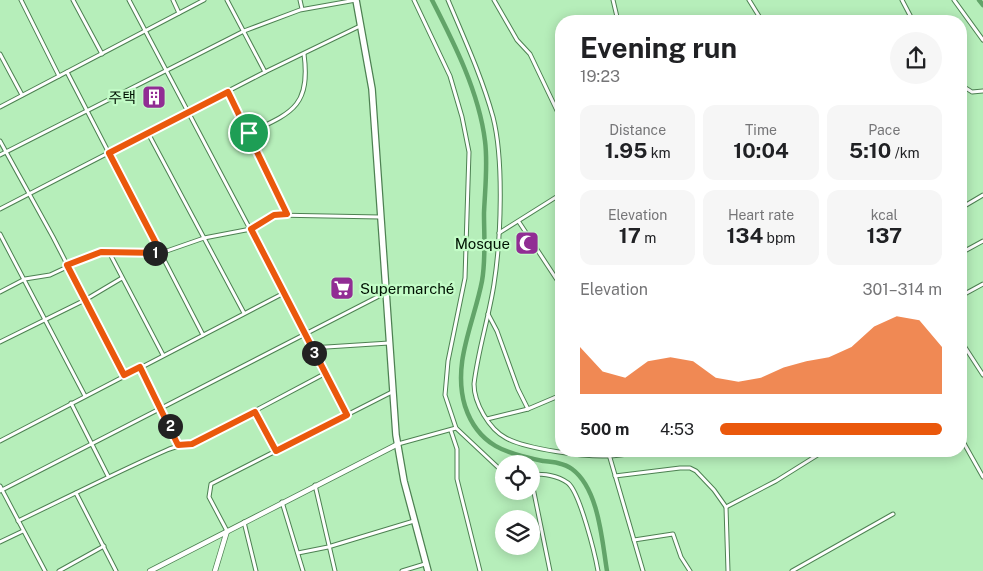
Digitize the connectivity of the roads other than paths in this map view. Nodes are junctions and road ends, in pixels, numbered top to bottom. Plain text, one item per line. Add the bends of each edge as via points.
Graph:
1 (21, 0) edge
2 (72, 0) edge
3 (129, 0) edge
4 (173, 0) edge
5 (204, 0) edge
6 (227, 0) edge
7 (300, 0) edge
8 (356, 0) edge
9 (414, 0) edge
10 (448, 0) edge
11 (494, 0) edge
12 (613, 0) edge
13 (749, 0) edge
14 (902, 0) edge
15 (954, 0) edge
16 (302, 9) junction
17 (179, 13) junction
18 (617, 15) edge
19 (758, 15) edge
20 (910, 15) edge
21 (965, 15) edge
22 (967, 18) edge
23 (361, 26) junction
24 (145, 30) junction
25 (244, 31) junction
26 (983, 40) edge
27 (0, 54) edge
28 (102, 54) junction
29 (304, 54) junction
30 (167, 70) junction
31 (67, 72) junction
32 (264, 72) junction
33 (59, 76) junction
34 (967, 89) edge
35 (983, 91) edge
36 (228, 92) junction
37 (22, 95) junction
38 (555, 106) edge
39 (0, 107) edge
40 (87, 110) junction
41 (189, 112) junction
42 (148, 133) junction
43 (249, 133) junction
44 (0, 141) edge
45 (6, 152) junction
46 (109, 153) junction
47 (0, 155) edge
48 (30, 194) junction
49 (983, 195) edge
50 (555, 198) edge
51 (967, 204) edge
52 (0, 209) edge
53 (287, 214) junction
54 (381, 217) junction
55 (519, 222) junction
56 (251, 229) junction
57 (498, 234) junction
58 (1, 237) edge
59 (204, 238) junction
60 (983, 241) edge
61 (967, 250) edge
62 (108, 252) junction
63 (161, 253) junction
64 (67, 265) junction
65 (555, 277) edge
66 (122, 278) junction
67 (25, 279) junction
68 (983, 284) edge
69 (0, 292) edge
70 (284, 293) junction
71 (385, 293) junction
72 (967, 293) edge
73 (85, 300) junction
74 (244, 313) junction
75 (488, 313) junction
76 (46, 319) junction
77 (203, 335) junction
78 (305, 335) junction
79 (0, 342) edge
80 (389, 343) junction
81 (311, 348) junction
82 (967, 350) edge
83 (163, 355) junction
84 (140, 367) junction
85 (326, 373) junction
86 (983, 374) edge
87 (124, 375) junction
88 (392, 392) junction
89 (85, 396) junction
90 (555, 398) edge
91 (71, 403) junction
92 (162, 408) junction
93 (528, 410) junction
94 (255, 412) junction
95 (347, 415) junction
96 (487, 419) junction
97 (456, 428) junction
98 (451, 431) junction
99 (0, 440) edge
100 (92, 444) junction
101 (398, 444) junction
102 (178, 445) junction
103 (967, 449) edge
104 (276, 451) junction
105 (555, 451) edge
106 (609, 457) edge
107 (814, 457) edge
108 (495, 465) edge
109 (540, 474) edge
110 (108, 476) junction
111 (615, 476) junction
112 (983, 477) edge
113 (315, 485) junction
114 (1, 489) edge
115 (76, 493) junction
116 (535, 500) edge
117 (282, 502) junction
118 (726, 508) junction
119 (893, 514) dead end
120 (18, 521) junction
121 (414, 521) junction
122 (244, 522) junction
123 (23, 531) junction
124 (227, 531) junction
125 (634, 540) junction
126 (0, 542) edge
127 (104, 546) junction
128 (328, 547) junction
129 (298, 553) junction
130 (426, 564) junction
131 (45, 571) edge
132 (59, 571) edge
133 (116, 571) edge
134 (150, 571) edge
135 (215, 571) edge
136 (256, 571) edge
137 (303, 571) edge
138 (335, 571) edge
139 (402, 571) edge
140 (428, 571) edge
141 (480, 571) edge
142 (550, 571) edge
143 (598, 571) edge
144 (643, 571) edge
145 (689, 571) edge
146 (728, 571) edge
147 (792, 571) edge

1 - 33 street
2 - 28 street
3 - 24 street
4 - 17 street
5 - 17 street
6 - 25 street
7 - 16 street
8 - 16 street
8 - 23 highway
9 - 97 street via 450,76 468,152 465,278 448,361 445,396
10 - 57 street via 493,118 500,202
11 - 38 street via 517,40 530,54
12 - 18 street
13 - 19 street
14 - 20 street
15 - 21 street
16 - 25 street
17 - 24 street
22 - 26 street
23 - 29 street
23 - 54 highway via 372,89
24 - 28 street
24 - 30 street
25 - 30 street
25 - 32 street
27 - 37 street
28 - 31 street
29 - 32 street
29 - 43 street via 304,90 297,105 284,116
30 - 40 street
30 - 41 street
31 - 33 street
31 - 40 street
32 - 36 street
33 - 37 street
34 - 35 street
36 - 41 street
36 - 43 street
37 - 39 street
40 - 45 street
40 - 46 street
41 - 42 street
41 - 56 street
42 - 46 street
42 - 59 street
43 - 53 street
44 - 45 street
45 - 47 street
45 - 48 street
46 - 48 street
46 - 63 street
48 - 52 street
48 - 64 street
49 - 51 street
50 - 55 street
53 - 54 street
53 - 56 street via 274,215
54 - 71 highway
55 - 57 street
55 - 65 street
56 - 59 street
56 - 70 street
57 - 75 street
58 - 67 street
59 - 63 street
59 - 74 street
60 - 61 street
62 - 63 street
62 - 64 street
62 - 66 street
63 - 77 street
64 - 67 street via 50,274
64 - 73 street
66 - 73 street
66 - 83 street
67 - 69 street
67 - 76 street
68 - 72 street
70 - 74 street
70 - 78 street
71 - 78 street
71 - 80 highway
73 - 76 street
73 - 87 street
74 - 77 street
75 - 93 street
75 - 96 street via 474,384 477,401
76 - 79 street
76 - 89 street
77 - 83 street
78 - 81 street
78 - 92 street
80 - 81 street
80 - 88 highway
81 - 85 street
82 - 86 street
83 - 84 street
84 - 87 street
84 - 92 street
85 - 94 street
85 - 95 street
87 - 89 street
88 - 95 street
88 - 101 highway
89 - 91 street
90 - 93 street
91 - 99 street
91 - 100 street
92 - 100 street
92 - 102 street
93 - 96 street
94 - 102 street via 192,444
94 - 104 street
95 - 104 street
96 - 105 street via 499,434 516,442
97 - 98 street
97 - 108 street
98 - 101 street
98 - 141 street via 457,449 458,479
100 - 110 street
100 - 114 street
101 - 113 street
101 - 121 highway
102 - 110 street
103 - 112 street
104 - 124 street via 211,484 210,497
106 - 111 street
107 - 118 street
109 - 143 street via 550,474 571,487 587,527
110 - 115 street
111 - 118 street via 690,468 714,490
111 - 125 street
113 - 117 street
113 - 128 street
114 - 120 street
115 - 120 street
115 - 127 street
116 - 142 street
117 - 122 street
117 - 129 street
118 - 146 street
119 - 147 street
120 - 123 street
121 - 128 street
121 - 130 highway
122 - 124 street
122 - 136 street
123 - 126 street
123 - 131 street
124 - 134 street
124 - 135 street
125 - 144 street
125 - 145 street via 674,534
127 - 132 street
127 - 133 street
128 - 129 street
128 - 138 street
129 - 137 street
130 - 139 street
130 - 140 highway

